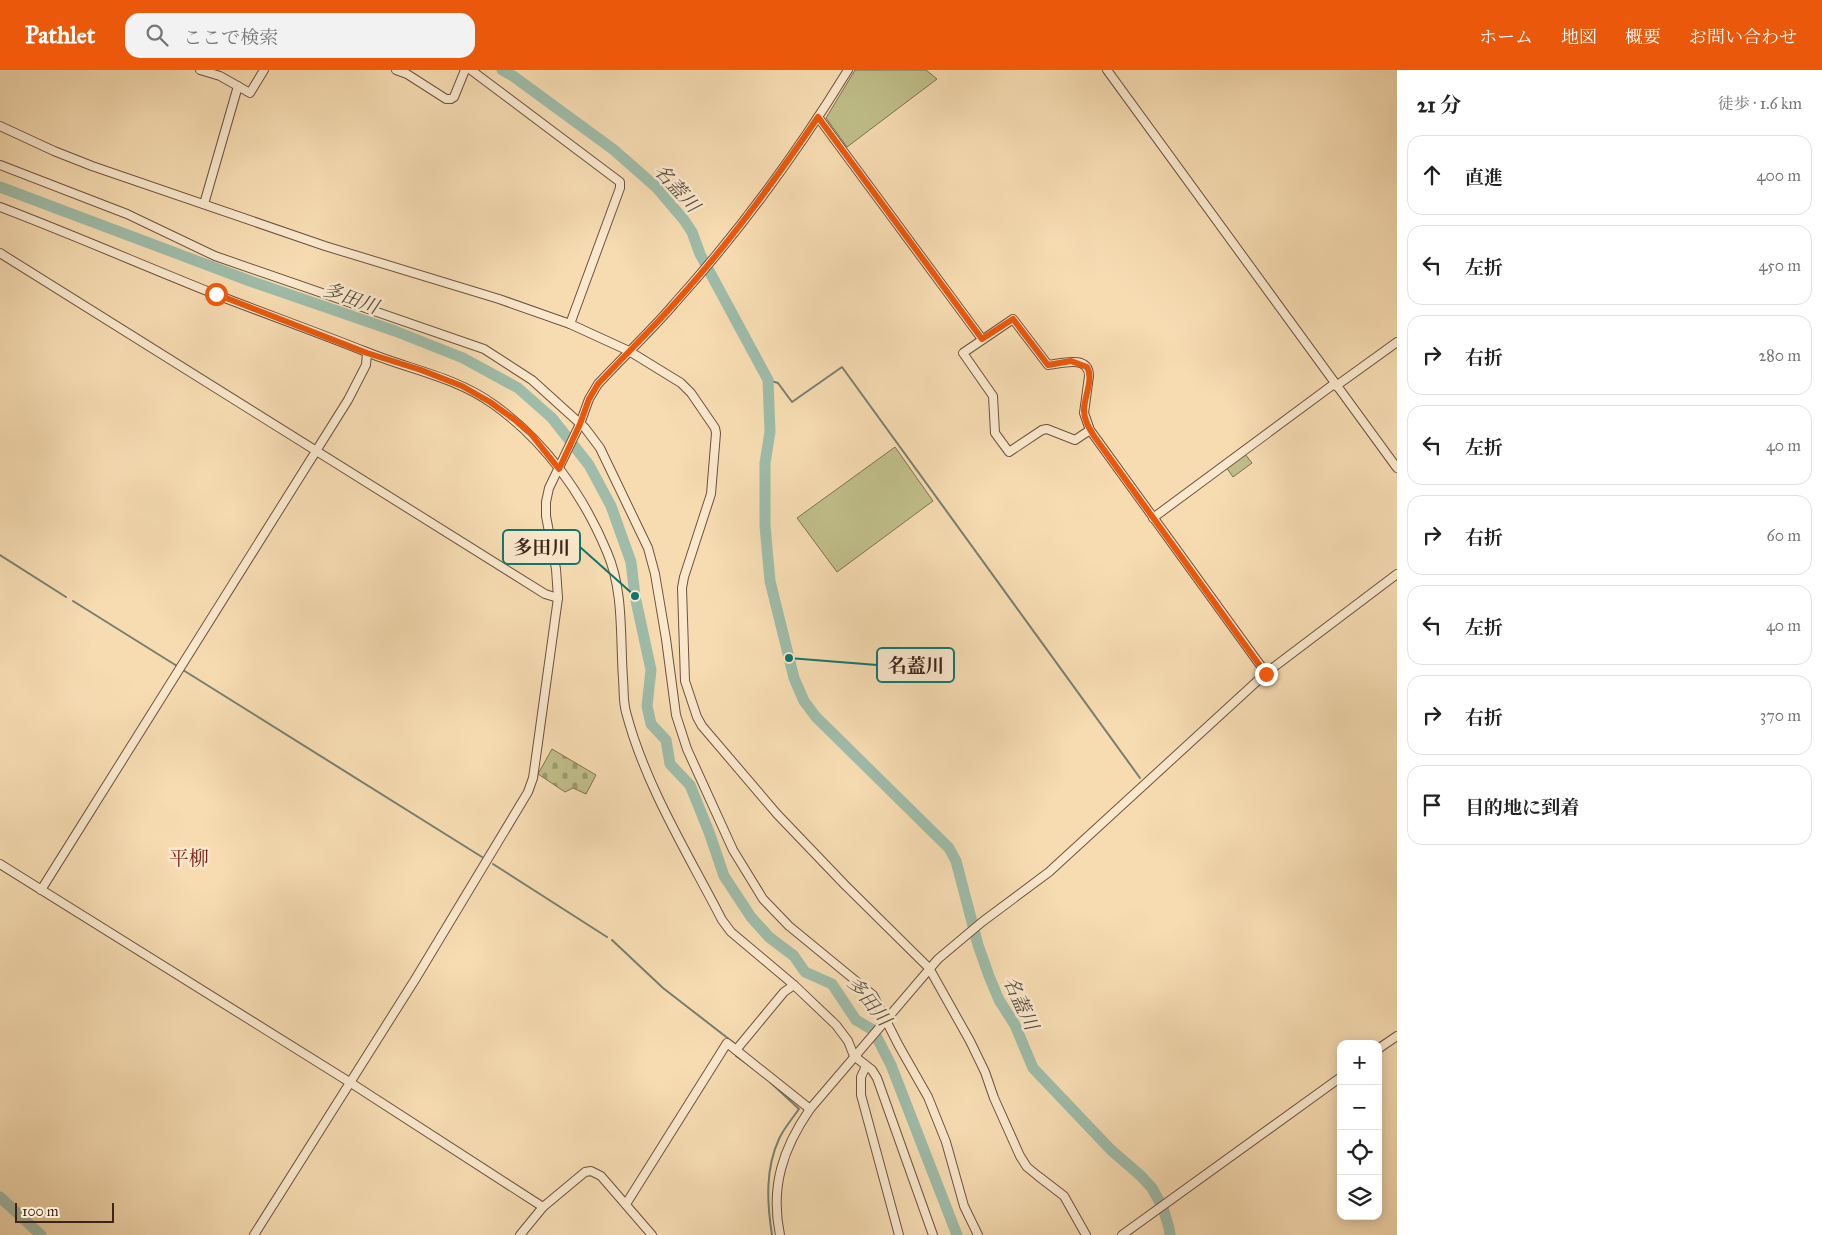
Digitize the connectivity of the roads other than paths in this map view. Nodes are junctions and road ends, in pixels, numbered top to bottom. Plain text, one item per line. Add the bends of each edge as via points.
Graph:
1 (200, 70) edge
2 (264, 70) edge
3 (396, 70) edge
4 (465, 70) edge
5 (471, 70) edge
6 (848, 70) edge
7 (1107, 70) edge
8 (238, 86) junction
9 (818, 117) junction
10 (0, 126) edge
11 (0, 165) edge
12 (204, 204) junction
13 (0, 207) edge
14 (0, 253) edge
15 (570, 324) junction
16 (982, 339) junction
17 (1397, 342) edge
18 (629, 351) junction
19 (367, 353) junction
20 (1339, 383) junction
21 (579, 426) junction
22 (1090, 430) junction
23 (316, 451) junction
24 (560, 467) junction
25 (1397, 468) edge
26 (1153, 518) junction
27 (1397, 574) edge
28 (558, 598) junction
29 (1266, 674) junction
30 (0, 864) edge
31 (41, 890) junction
32 (929, 968) junction
33 (794, 985) junction
34 (884, 1021) junction
35 (1397, 1036) edge
36 (1382, 1046) edge
37 (736, 1050) junction
38 (856, 1054) junction
39 (866, 1066) junction
40 (1337, 1080) edge
41 (351, 1083) junction
42 (810, 1109) junction
43 (626, 1204) junction
44 (543, 1207) junction
45 (254, 1235) edge
46 (520, 1235) edge
47 (652, 1235) edge
48 (780, 1235) edge
49 (899, 1235) edge
50 (933, 1235) edge
51 (978, 1235) edge
52 (1086, 1235) edge
53 (1122, 1235) edge

1 - 8 street
2 - 8 street via 250,93
3 - 4 street via 451,100
5 - 15 street via 620,182
6 - 9 street
7 - 20 street
8 - 12 street
9 - 16 street
9 - 18 street via 772,184 714,258
10 - 12 street via 84,163
11 - 21 street via 127,214 215,256 484,349 532,380 577,420
12 - 15 street
13 - 19 street
14 - 23 street
15 - 18 street
16 - 22 street via 1013,319 1048,365 1071,361 1087,367 1089,376 1084,413
16 - 22 street via 963,356 993,396 995,433 1009,452 1042,430 1051,430 1075,440
17 - 20 street
18 - 21 street via 598,384
18 - 32 street via 686,387 716,432 711,494 682,588 685,681 697,718 776,814
19 - 23 street via 362,374
19 - 24 street via 454,383 490,402 531,434
20 - 25 street
20 - 26 street
21 - 24 street
21 - 34 street via 585,428 600,448 648,548 666,639 676,715 687,748 733,850 763,899 789,926 874,995
22 - 26 street
23 - 28 street via 545,594
23 - 31 street
24 - 28 street via 549,488 546,516
24 - 33 street via 609,555 619,600 625,709 639,754 722,920 731,932
26 - 29 street
27 - 29 street
28 - 41 street via 528,792
29 - 32 street via 1061,862 982,922
30 - 31 street
31 - 41 street
32 - 34 street
32 - 52 street via 970,1041 1020,1156 1032,1171 1064,1196
33 - 37 street via 784,992
33 - 38 street via 836,1026
34 - 38 street
34 - 51 street via 928,1097 946,1142 964,1206
35 - 36 street
37 - 42 street
37 - 43 street via 727,1043
38 - 39 street
38 - 42 street
39 - 49 street via 861,1077 861,1095
39 - 50 street via 877,1078
40 - 53 street
41 - 44 street
41 - 45 street
42 - 48 street via 797,1127 782,1162 777,1191
43 - 44 street via 601,1176 591,1170
43 - 47 street
44 - 46 street

